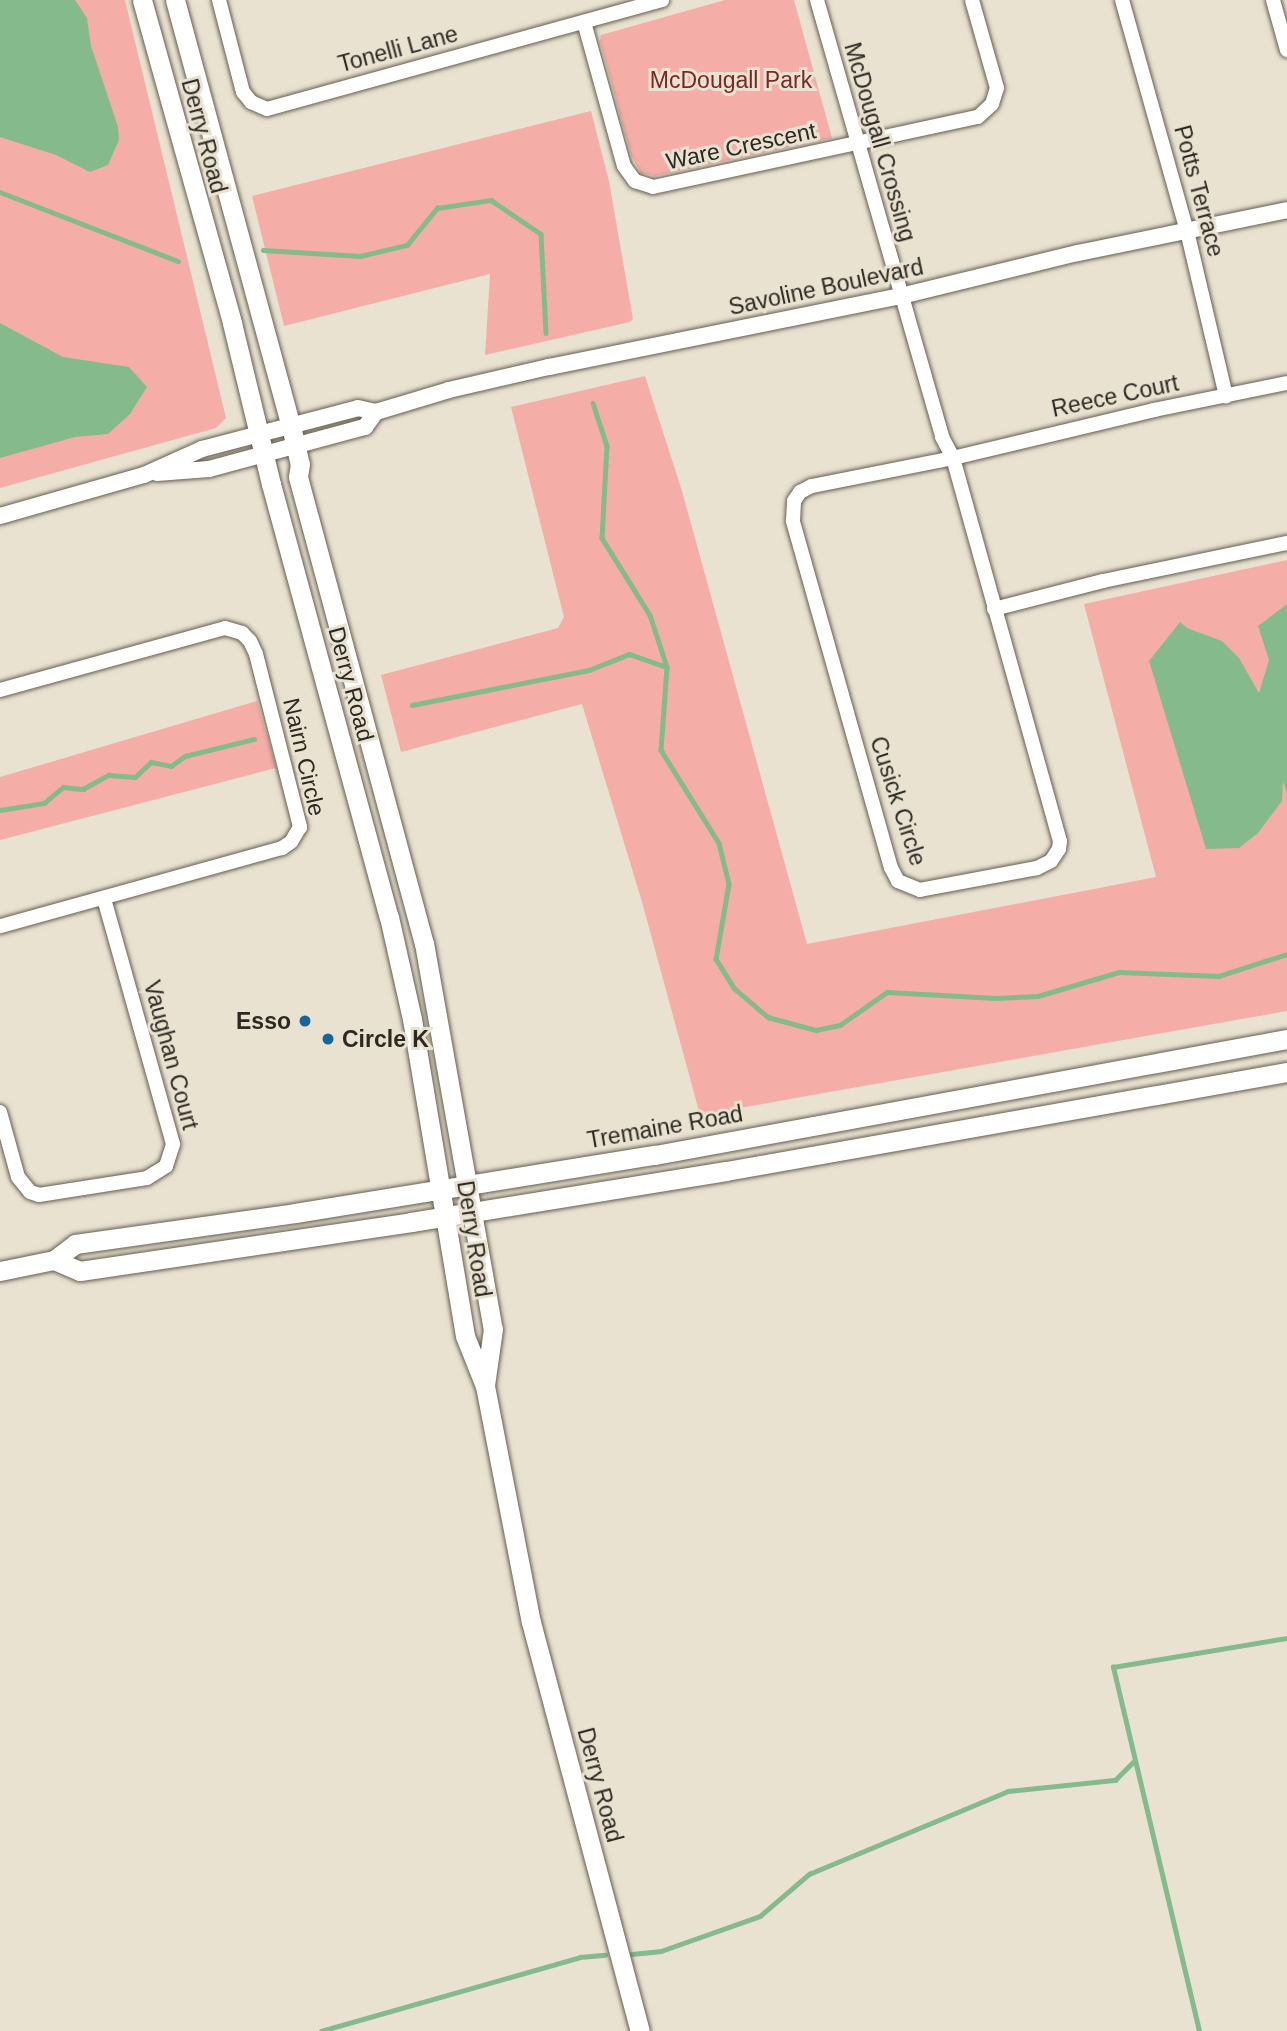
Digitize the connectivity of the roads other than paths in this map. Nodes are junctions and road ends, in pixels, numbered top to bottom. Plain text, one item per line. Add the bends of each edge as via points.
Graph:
1 (142, 0) edge
2 (175, 0) edge
3 (219, 0) edge
4 (662, 0) edge
5 (817, 0) edge
6 (972, 0) edge
7 (1122, 0) edge
8 (1273, 0) edge
9 (584, 22) junction
10 (1287, 50) edge
11 (857, 145) junction
12 (1287, 210) edge
13 (1187, 231) junction
14 (901, 296) junction
15 (1287, 383) edge
16 (1226, 396) junction
17 (376, 412) junction
18 (290, 426) junction
19 (260, 434) junction
20 (295, 446) junction
21 (265, 454) junction
22 (953, 458) junction
23 (144, 475) junction
24 (0, 516) edge
25 (1287, 543) edge
26 (994, 609) junction
27 (0, 690) edge
28 (104, 898) junction
29 (0, 926) edge
30 (1287, 1039) edge
31 (1287, 1072) edge
32 (0, 1112) edge
33 (469, 1185) junction
34 (441, 1189) junction
35 (474, 1212) junction
36 (446, 1216) junction
37 (54, 1260) junction
38 (0, 1271) edge
39 (485, 1386) junction
40 (640, 2031) edge

1 - 19 main road, Derry Road
2 - 18 main road, Derry Road
3 - 9 street, Tonelli Lane via 243,92 251,102 267,109
4 - 9 street, Tonelli Lane
5 - 11 street, McDougall Crossing
6 - 11 street via 996,88 987,111 978,117
7 - 13 street, Potts Terrace
8 - 10 street
9 - 11 street, Ware Crescent via 624,166 642,185 653,187
11 - 14 street, McDougall Crossing
12 - 13 street, Savoline Boulevard
13 - 14 street, Savoline Boulevard
13 - 16 street, Potts Terrace
14 - 17 street, Savoline Boulevard via 550,367
14 - 22 street, Cusick Circle via 942,437
15 - 16 street, Reece Court
16 - 22 street, Reece Court
17 - 18 street, Savoline Boulevard via 358,408
17 - 20 street, Savoline Boulevard via 365,427
18 - 19 street, Savoline Boulevard
18 - 20 main road, Derry Road
19 - 21 main road, Derry Road
19 - 23 street, Savoline Boulevard via 202,449
20 - 21 street, Savoline Boulevard
20 - 33 main road, Derry Road via 298,477 424,943
21 - 23 street, Savoline Boulevard via 209,469
21 - 34 main road, Derry Road via 389,918 412,1019
22 - 26 street, Cusick Circle
22 - 26 street, Cusick Circle via 811,486 800,492 792,510 891,869 898,881 914,889 1037,868 1051,861 1059,849
23 - 24 street, Savoline Boulevard
25 - 26 street
27 - 28 street, Nairn Circle via 225,628 250,641 299,816 297,835 282,848
28 - 29 street, Nairn Circle
28 - 32 street, Vaughan Court via 173,1144 166,1166 148,1178 39,1195 30,1192 18,1177
30 - 33 main road, Tremaine Road
31 - 35 main road, Tremaine Road
33 - 34 main road, Tremaine Road
33 - 35 main road, Derry Road
34 - 36 main road, Derry Road
34 - 37 main road, Tremaine Road via 75,1244
35 - 36 main road, Tremaine Road
35 - 39 main road, Derry Road via 493,1329
36 - 37 main road, Tremaine Road via 80,1271
36 - 39 main road, Derry Road via 466,1336
37 - 38 main road, Tremaine Road
39 - 40 main road, Derry Road via 531,1622

